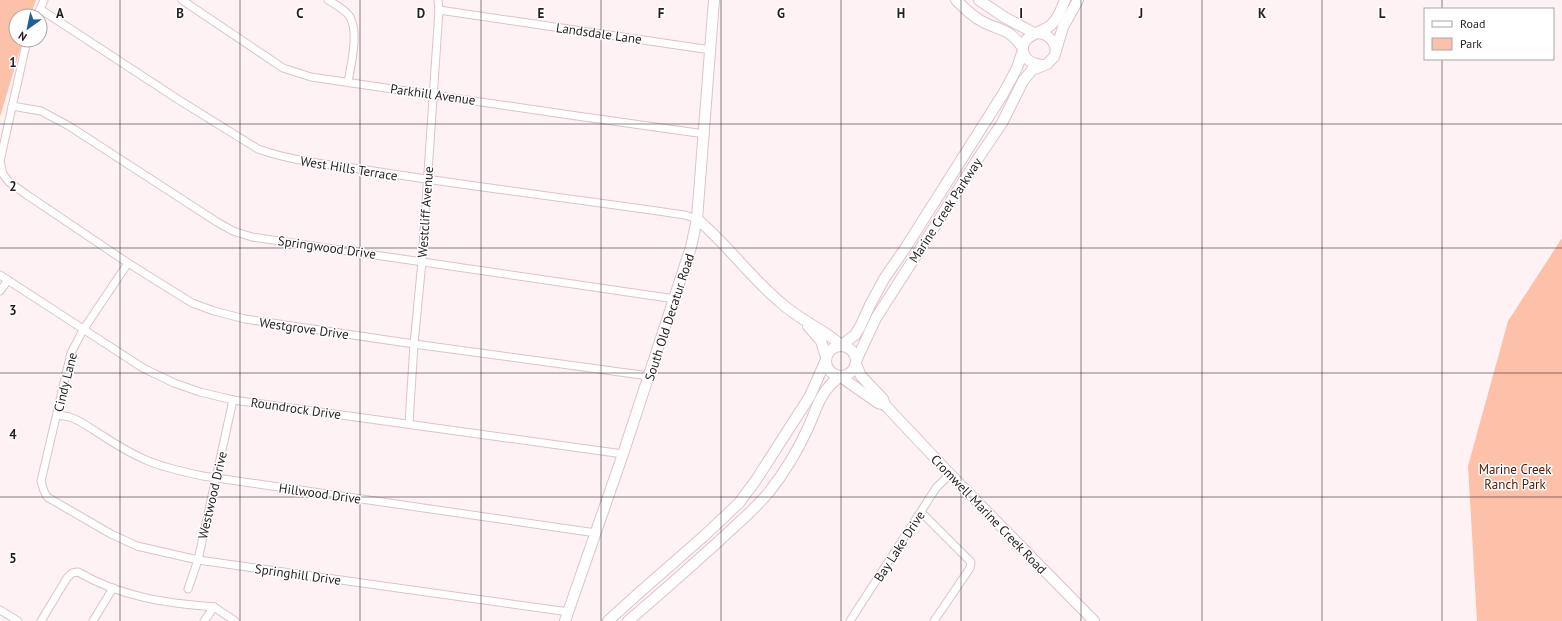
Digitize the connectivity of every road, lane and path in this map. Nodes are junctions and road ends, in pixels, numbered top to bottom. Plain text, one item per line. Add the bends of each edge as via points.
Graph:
1 (182, 0) edge
2 (328, 0) edge
3 (438, 0) edge
4 (714, 0) edge
5 (956, 0) edge
6 (979, 0) edge
7 (1065, 0) edge
8 (1078, 0) edge
9 (439, 10) junction
10 (48, 14) edge
11 (1035, 33) junction
12 (25, 48) edge
13 (1023, 49) junction
14 (711, 50) junction
15 (1056, 50) junction
16 (1042, 65) junction
17 (348, 82) junction
18 (434, 94) junction
19 (12, 106) junction
20 (705, 134) junction
21 (0, 161) edge
22 (428, 180) junction
23 (697, 219) junction
24 (422, 261) junction
25 (128, 263) junction
26 (0, 275) edge
27 (8, 280) junction
28 (0, 291) edge
29 (675, 299) junction
30 (806, 323) junction
31 (83, 330) junction
32 (414, 344) junction
33 (841, 344) junction
34 (826, 359) junction
35 (856, 362) junction
36 (649, 376) junction
37 (840, 377) junction
38 (233, 400) junction
39 (885, 405) junction
40 (57, 415) junction
41 (409, 423) junction
42 (623, 454) junction
43 (950, 474) junction
44 (216, 477) junction
45 (44, 491) joint
46 (732, 510) junction
47 (921, 512) junction
48 (741, 520) junction
49 (596, 533) junction
50 (198, 560) junction
51 (113, 588) junction
52 (188, 589) dead end
53 (214, 607) junction
54 (0, 610) edge
55 (567, 616) edge
56 (18, 621) edge
57 (41, 621) edge
58 (93, 621) edge
59 (204, 621) edge
60 (235, 621) edge
61 (608, 621) edge
62 (628, 621) edge
63 (850, 621) edge
64 (934, 621) edge
65 (1094, 621) edge

1 - 17 street, Parkhill Avenue via 283,68 311,77
2 - 17 street via 344,10 353,24 354,41
3 - 9 street, Westcliff Avenue
4 - 14 main road, South Old Decatur Road
5 - 13 main road via 980,20 1009,32
6 - 11 main road
7 - 11 main road via 1054,22
8 - 15 main road via 1063,27
9 - 14 street, Landsdale Lane
9 - 18 street, Westcliff Avenue
10 - 22 street, West Hills Terrace via 258,149 296,160
11 - 13 main road via 1026,40
11 - 15 main road via 1049,37 1054,42
12 - 19 street
13 - 16 main road via 1030,61
13 - 33 main road, Marine Creek Parkway via 1016,71 1003,94 884,279 860,327 855,335
14 - 20 main road, South Old Decatur Road
15 - 16 main road via 1054,57
16 - 35 main road, Marine Creek Parkway via 1027,75 1019,87 1002,123 876,318
17 - 18 street, Parkhill Avenue
18 - 20 street, Parkhill Avenue
18 - 22 street, Westcliff Avenue
19 - 21 street
19 - 24 street, Springwood Drive via 41,111 69,126 233,231
20 - 23 main road, South Old Decatur Road
21 - 25 street, Westgrove Drive via 1,170 9,182
22 - 23 street, West Hills Terrace via 678,214
22 - 24 street, Westcliff Avenue
23 - 29 main road, South Old Decatur Road
23 - 30 main road via 779,302
24 - 29 street, Springwood Drive
24 - 32 street, Westcliff Avenue
25 - 31 street, Cindy Lane
25 - 32 street, Westgrove Drive via 192,303 214,311 245,319
26 - 27 street, Roundrock Drive
27 - 28 street
27 - 31 street, Roundrock Drive
29 - 36 main road, South Old Decatur Road
30 - 33 main road
30 - 34 main road via 819,339
31 - 38 street, Roundrock Drive via 143,368 174,383
31 - 40 street, Cindy Lane via 71,353
32 - 36 street, Westgrove Drive
32 - 41 street, Westcliff Avenue
33 - 34 main road via 832,348
33 - 35 main road via 854,353
34 - 37 main road via 831,372
34 - 46 main road via 810,396 756,480
35 - 37 main road via 851,373
35 - 39 main road, Cromwell Marine Creek Road via 861,376
36 - 42 main road, South Old Decatur Road
37 - 39 main road, Cromwell Marine Creek Road
37 - 48 main road via 822,396 808,430 789,464 768,493
38 - 41 street, Roundrock Drive
38 - 44 street, Westwood Drive
39 - 43 main road, Cromwell Marine Creek Road
40 - 44 street, Hillwood Drive via 79,421 129,452 153,463
40 - 45 street, Cindy Lane via 41,481
41 - 42 street, Roundrock Drive
42 - 49 main road, South Old Decatur Road
43 - 47 street, Bay Lake Drive via 936,488
43 - 65 main road, Cromwell Marine Creek Road
44 - 49 street, Hillwood Drive
44 - 50 street, Westwood Drive
45 - 50 street, Springhill Drive via 47,497 77,515 137,546
46 - 48 main road
46 - 61 main road
47 - 63 street, Bay Lake Drive
47 - 64 street via 972,562
48 - 62 main road
49 - 55 main road, South Old Decatur Road
50 - 52 street, Westwood Drive
50 - 55 street, Springhill Drive
51 - 53 street via 155,600
51 - 57 street via 78,572 72,573
51 - 58 street
53 - 59 street
53 - 60 street
54 - 56 street

